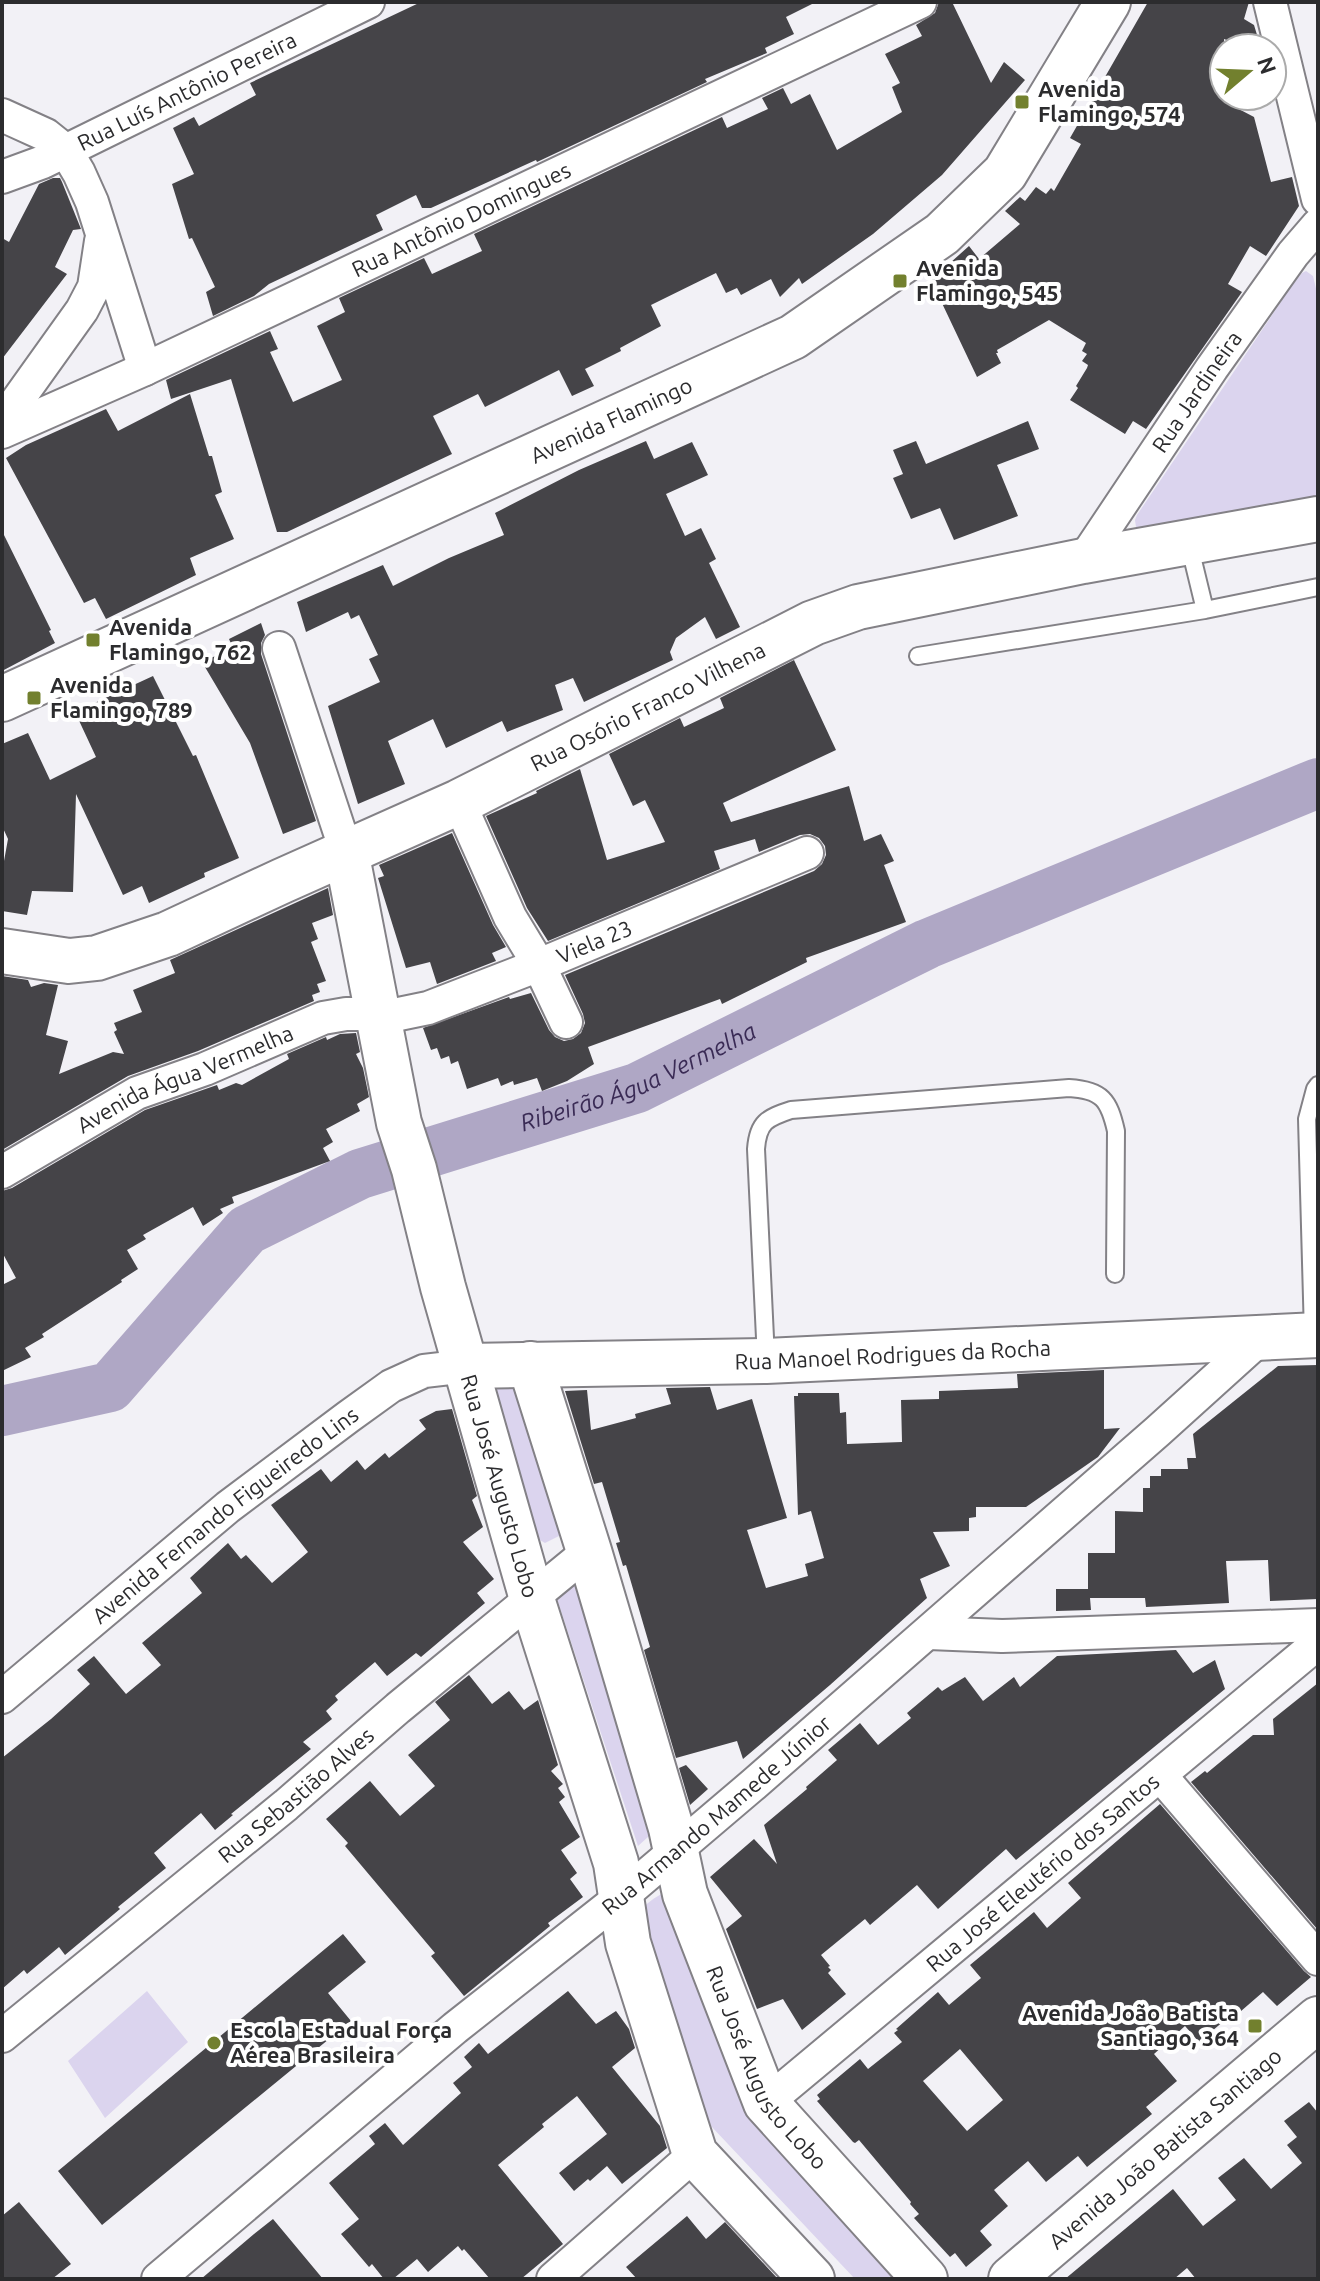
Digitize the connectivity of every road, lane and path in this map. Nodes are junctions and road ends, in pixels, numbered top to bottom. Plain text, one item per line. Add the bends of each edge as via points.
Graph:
1 (368, 2) edge
2 (920, 2) edge
3 (1270, 2) edge
4 (1095, 9) edge
5 (1307, 96) edge
6 (2, 115) edge
7 (66, 151) junction
8 (2, 177) edge
9 (1318, 199) edge
10 (1318, 225) edge
11 (102, 234) junction
12 (145, 369) junction
13 (2, 422) edge
14 (2, 432) edge
15 (1318, 519) edge
16 (1188, 542) junction
17 (1083, 561) junction
18 (1318, 587) edge
19 (1205, 610) junction
20 (279, 648) dead end
21 (918, 656) dead end
22 (2, 699) edge
23 (459, 802) junction
24 (346, 851) junction
25 (807, 853) dead end
26 (2, 951) edge
27 (539, 965) junction
28 (378, 1013) junction
29 (566, 1022) dead end
30 (1318, 1085) edge
31 (2, 1172) edge
32 (1115, 1274) dead end
33 (1315, 1335) edge
34 (1262, 1337) junction
35 (766, 1361) junction
36 (530, 1364) junction
37 (467, 1366) junction
38 (589, 1551) junction
39 (532, 1599) junction
40 (1318, 1625) edge
41 (929, 1633) junction
42 (1318, 1643) edge
43 (2, 1697) edge
44 (1160, 1775) junction
45 (676, 1849) junction
46 (621, 1897) junction
47 (1318, 1959) edge
48 (1318, 2019) edge
49 (2, 2036) edge
50 (766, 2103) junction
51 (695, 2154) junction
52 (158, 2279) edge
53 (553, 2279) edge
54 (812, 2279) edge
55 (925, 2279) edge
56 (1011, 2279) edge

1 - 7 street, Rua Luís Antônio Pereira
2 - 12 street, Rua Antônio Domingues
3 - 5 street
4 - 22 street, Avenida Flamingo via 1005,173 942,234 793,337
5 - 9 street
6 - 7 street via 46,135
7 - 8 street, Rua Luís Antônio Pereira
7 - 11 street
10 - 17 street, Rua Jardineira via 1212,368
11 - 12 street
11 - 13 street via 94,287
12 - 14 street, Rua Antônio Domingues
15 - 16 street, Rua Osório Franco Vilhena
16 - 17 street, Rua Osório Franco Vilhena
16 - 19 lane
17 - 23 street, Rua Osório Franco Vilhena via 858,607 813,623
18 - 19 lane
19 - 21 lane
20 - 24 street, Rua José Augusto Lobo
23 - 24 street, Rua Osório Franco Vilhena
23 - 27 street via 510,917
24 - 26 street, Rua Osório Franco Vilhena via 168,934 97,958 69,961
24 - 28 street, Rua José Augusto Lobo
25 - 27 street, Viela 23
27 - 28 street, Viela 23 via 428,1008
27 - 29 street
28 - 31 street, Avenida Água Vermelha via 323,1018 137,1093
28 - 37 street, Rua José Augusto Lobo via 399,1123
30 - 33 lane via 1307,1119
32 - 35 lane via 1116,1131 1111,1109 1097,1093 1069,1088 791,1110 764,1123 757,1135
33 - 34 street, Rua Manoel Rodrigues da Rocha
34 - 35 street, Rua Manoel Rodrigues da Rocha
34 - 41 street, Rua Armando Mamede Júnior
35 - 36 street, Rua Manoel Rodrigues da Rocha
36 - 37 street, Rua Manoel Rodrigues da Rocha
36 - 38 street, Rua José Augusto Lobo
37 - 39 street, Rua José Augusto Lobo
37 - 43 street, Avenida Fernando Figueiredo Lins via 424,1371 391,1386 228,1507
38 - 39 street, Rua Sebastião Alves
38 - 45 street, Rua José Augusto Lobo
39 - 46 street, Rua José Augusto Lobo via 616,1863
39 - 49 street, Rua Sebastião Alves
40 - 41 street via 1002,1636
41 - 45 street, Rua Armando Mamede Júnior
42 - 44 street, Rua José Eleutério dos Santos
44 - 47 street
44 - 50 street, Rua José Eleutério dos Santos
45 - 46 street, Rua Armando Mamede Júnior
45 - 50 street, Rua José Augusto Lobo via 685,1894
46 - 51 street, Rua José Augusto Lobo via 628,1943
46 - 52 street, Rua Armando Mamede Júnior via 455,2028
48 - 56 street, Avenida João Batista Santiago
50 - 55 street, Rua José Augusto Lobo
51 - 53 street
51 - 54 street, Rua José Augusto Lobo

